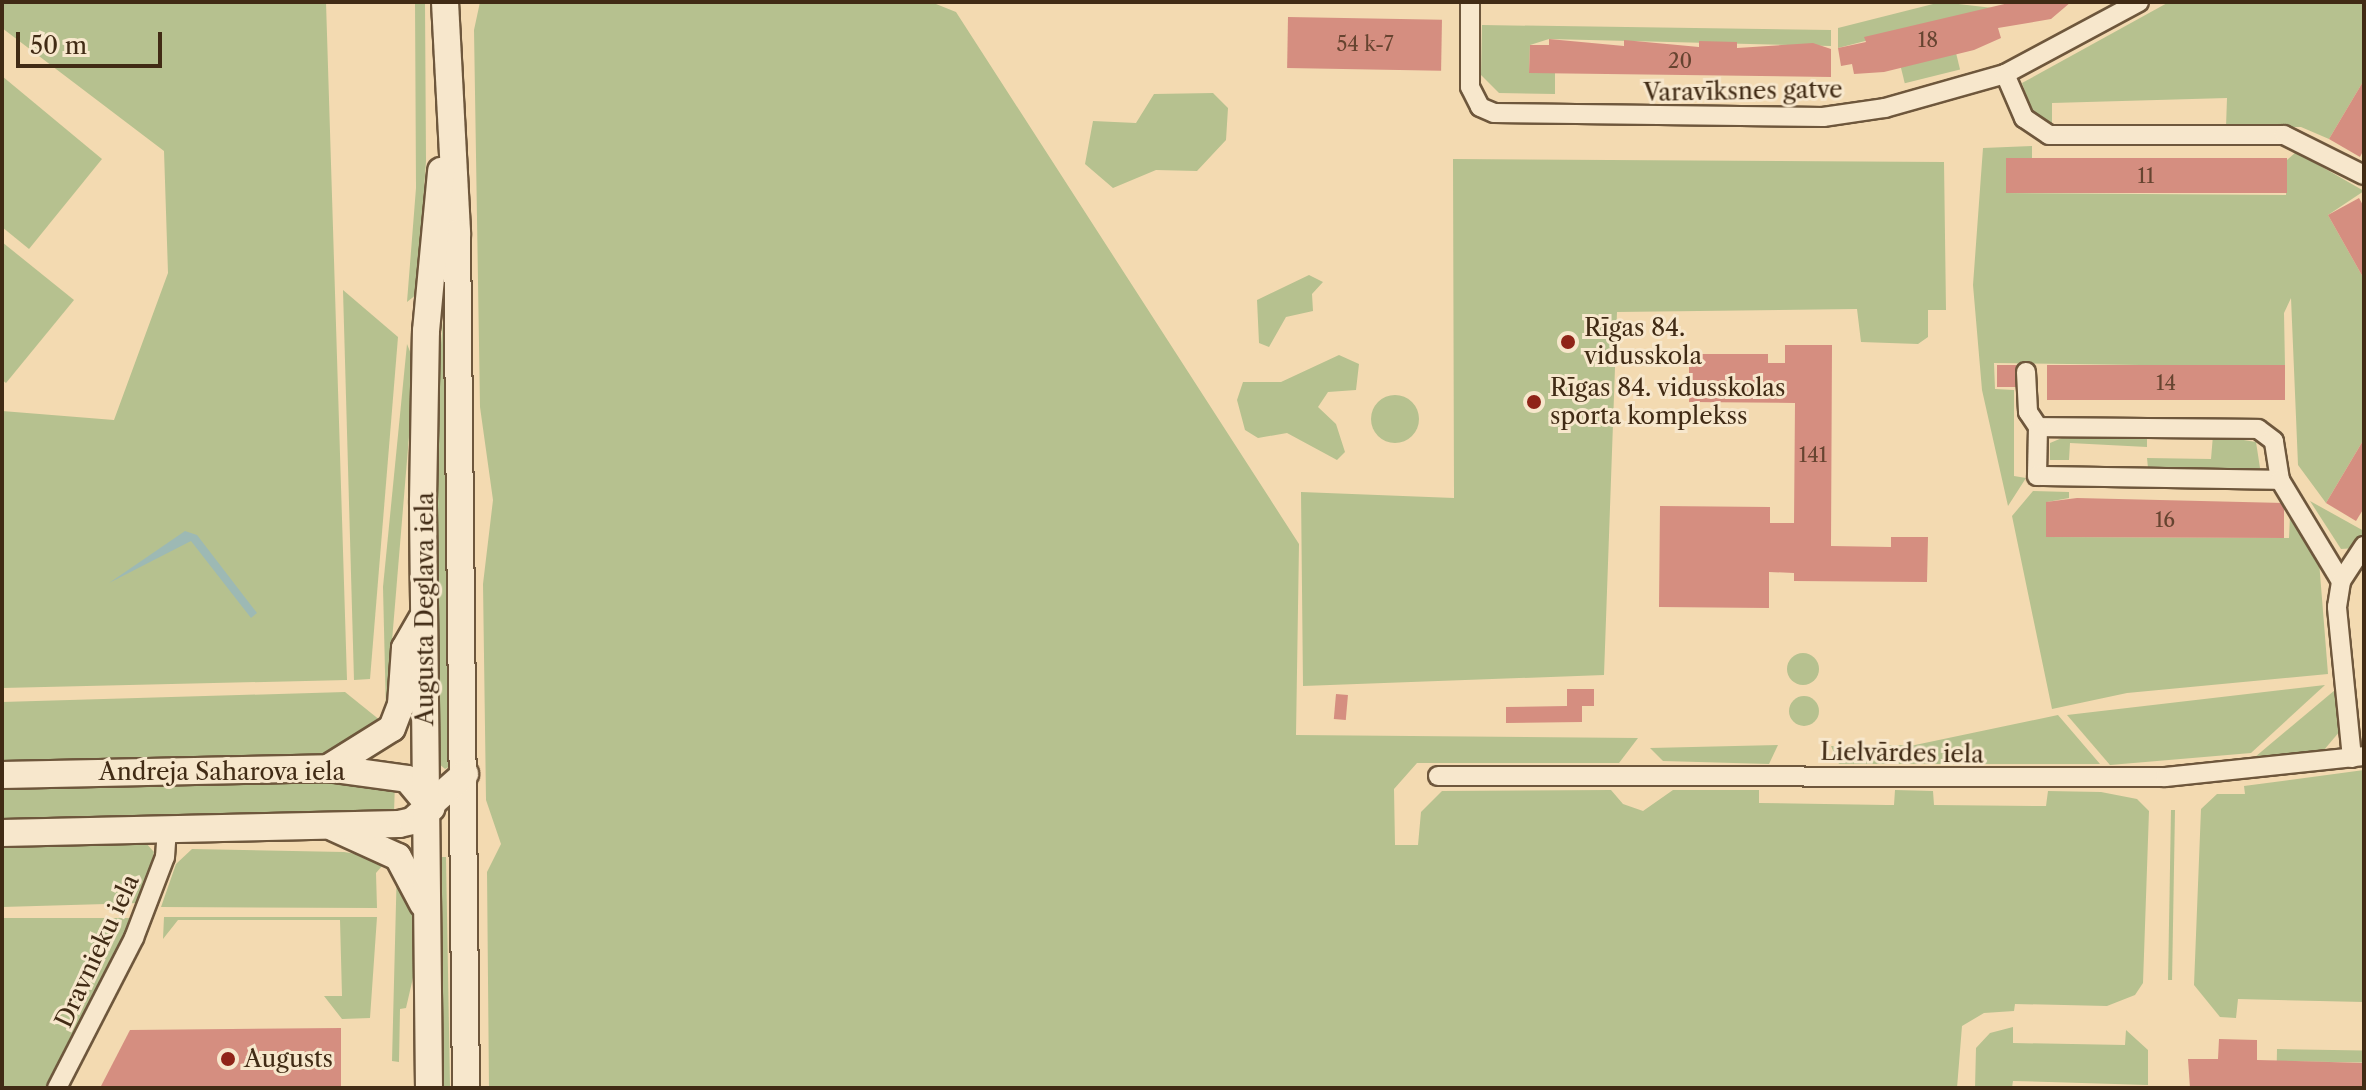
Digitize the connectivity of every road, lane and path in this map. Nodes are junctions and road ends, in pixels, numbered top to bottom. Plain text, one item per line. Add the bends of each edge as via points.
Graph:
1 (445, 2) edge
2 (1470, 2) edge
3 (2139, 2) edge
4 (2005, 74) junction
5 (447, 132) junction
6 (2364, 175) edge
7 (2026, 372) dead end
8 (2038, 427) junction
9 (2280, 480) junction
10 (2364, 546) edge
11 (2341, 581) junction
12 (422, 618) junction
13 (2358, 757) edge
14 (328, 768) junction
15 (465, 774) junction
16 (2, 775) edge
17 (1438, 776) dead end
18 (428, 806) junction
19 (334, 828) junction
20 (167, 831) junction
21 (2, 833) edge
22 (464, 841) junction
23 (428, 924) junction
24 (57, 1088) edge
25 (429, 1088) edge
26 (466, 1088) edge

1 - 5 main road, Augusta Deglava iela
2 - 4 street, Varavīksnes gatve via 1470,87 1480,107 1494,113 1835,116
3 - 4 street, Varavīksnes gatve
4 - 6 street via 2024,118 2049,135 2284,135
5 - 12 main road, Augusta Deglava iela via 426,331
5 - 15 main road, Augusta Deglava iela via 457,233
7 - 8 street via 2028,412
8 - 9 street via 2258,429 2274,441
8 - 9 street via 2037,476
9 - 11 street
10 - 11 street
11 - 13 street via 2337,607
12 - 14 main road via 405,648 401,705 392,728
12 - 18 main road, Augusta Deglava iela
13 - 17 street, Lielvārdes iela via 2165,777
14 - 16 main road, Andreja Saharova iela
14 - 18 main road, Andreja Saharova iela via 407,779
15 - 18 main road
15 - 22 main road, Augusta Deglava iela
18 - 19 main road via 412,821
18 - 22 main road, Andreja Saharova iela
18 - 23 main road, Augusta Deglava iela
19 - 20 main road
19 - 23 main road via 398,857 420,890
20 - 21 main road
20 - 24 street, Dravnieku iela via 165,857 134,938
22 - 26 main road, Augusta Deglava iela
23 - 25 main road, Augusta Deglava iela

